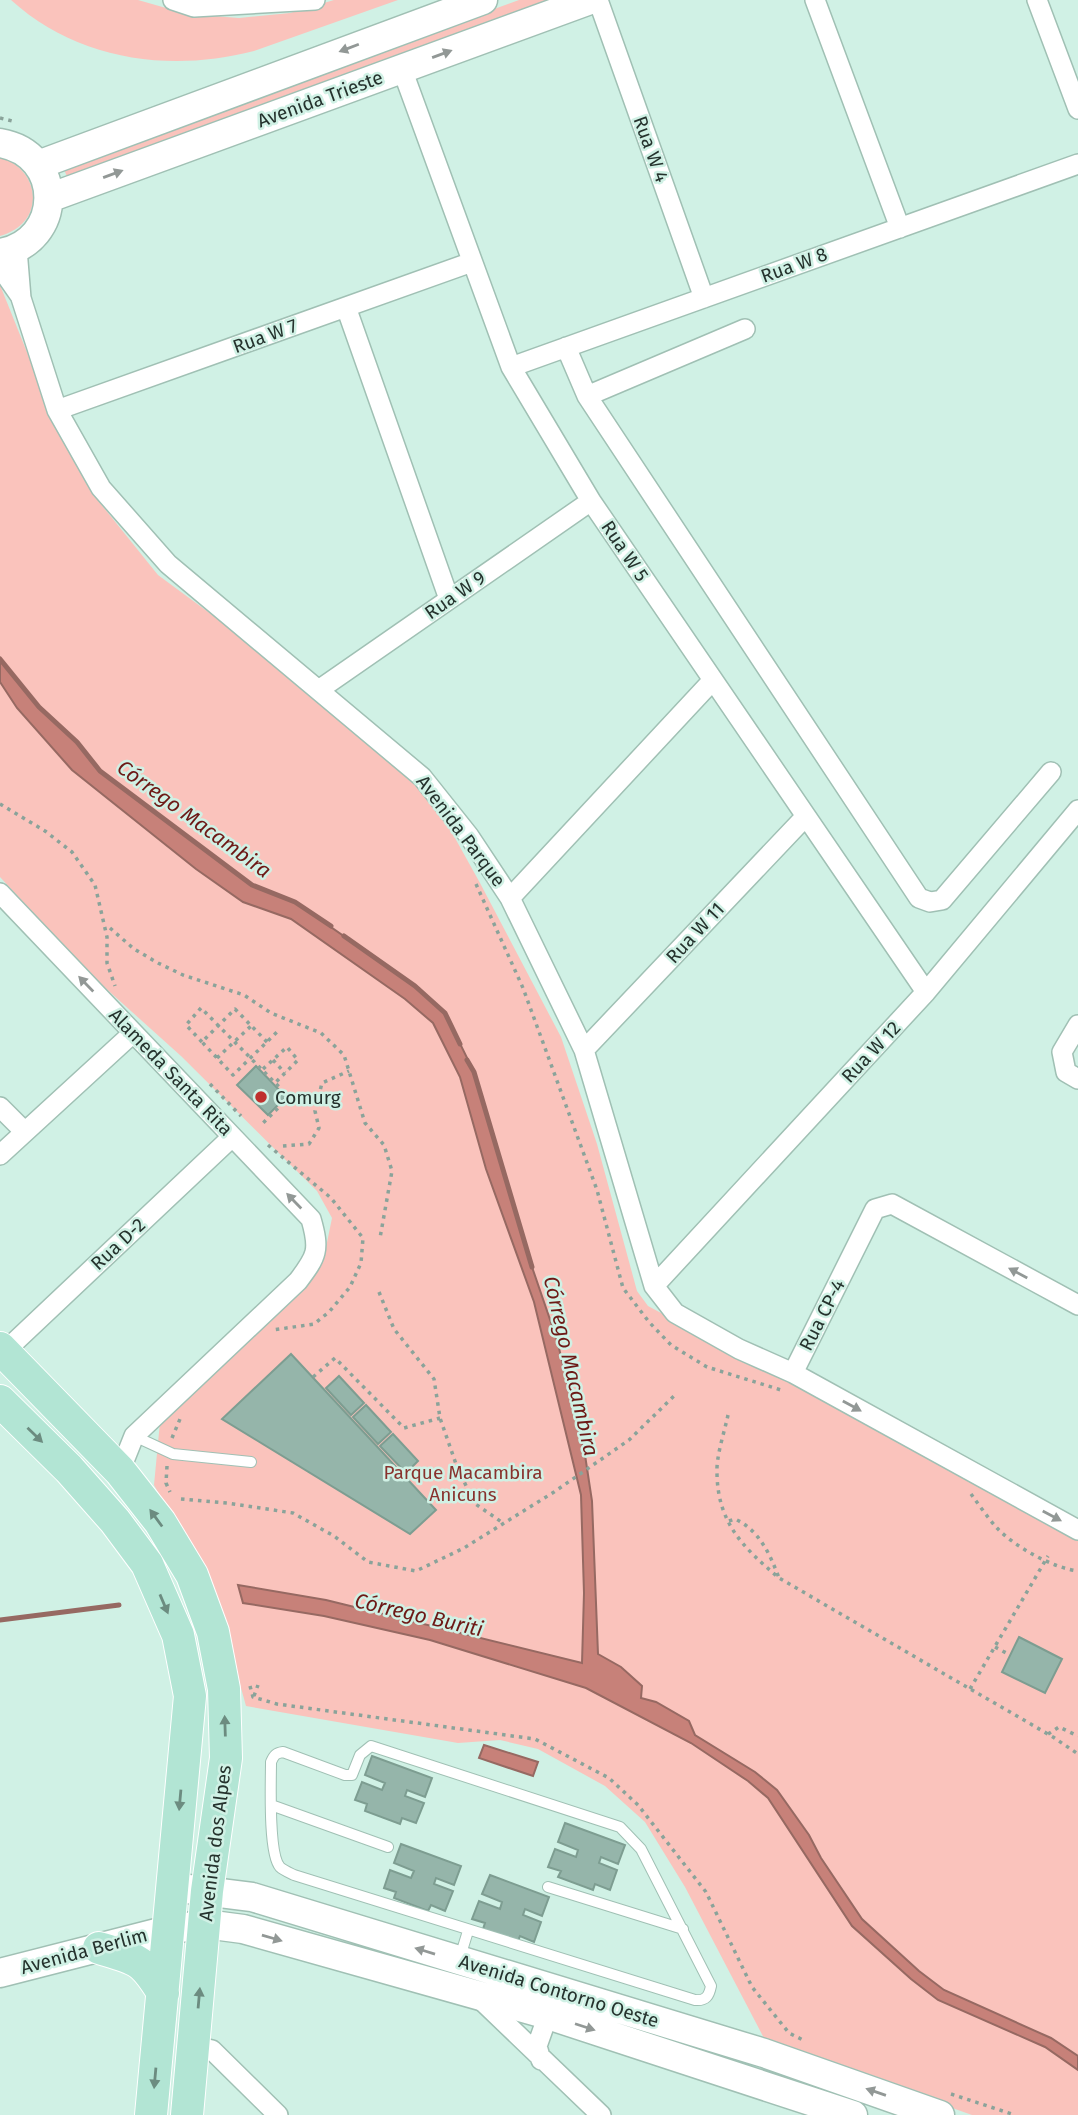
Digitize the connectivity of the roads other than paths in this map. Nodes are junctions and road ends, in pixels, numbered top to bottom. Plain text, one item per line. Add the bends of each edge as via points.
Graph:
1 (173, 0) edge
2 (315, 0) edge
3 (483, 0) edge
4 (590, 0) edge
5 (598, 0) edge
6 (815, 0) edge
7 (1037, 0) edge
8 (402, 69) junction
9 (1078, 110) edge
10 (0, 143) edge
11 (1078, 164) edge
12 (38, 165) junction
13 (49, 198) junction
14 (900, 228) junction
15 (6, 256) edge
16 (472, 262) junction
17 (704, 298) junction
18 (346, 307) junction
19 (745, 329) dead end
20 (566, 347) junction
21 (511, 367) junction
22 (587, 396) junction
23 (57, 410) junction
24 (591, 500) junction
25 (449, 599) junction
26 (713, 680) junction
27 (320, 689) junction
28 (1051, 772) dead end
29 (1078, 810) edge
30 (806, 816) junction
31 (0, 893) edge
32 (510, 898) junction
33 (926, 992) junction
34 (1078, 1025) edge
35 (133, 1032) junction
36 (584, 1050) junction
37 (1078, 1079) edge
38 (0, 1107) edge
39 (25, 1132) junction
40 (232, 1137) junction
41 (0, 1155) edge
42 (654, 1286) junction
43 (1078, 1305) edge
44 (2, 1350) edge
45 (792, 1383) junction
46 (0, 1401) edge
47 (134, 1436) junction
48 (251, 1462) dead end
49 (120, 1471) junction
50 (1078, 1530) edge
51 (271, 1805) junction
52 (388, 1847) dead end
53 (548, 1886) dead end
54 (172, 1887) junction
55 (207, 1891) junction
56 (205, 1924) junction
57 (683, 1929) junction
58 (168, 1930) junction
59 (468, 1931) junction
60 (99, 1948) junction
61 (459, 1961) junction
62 (0, 1973) edge
63 (163, 1993) junction
64 (477, 1996) junction
65 (548, 2015) junction
66 (194, 2046) junction
67 (764, 2053) junction
68 (541, 2060) junction
69 (757, 2084) junction
70 (945, 2105) edge
71 (152, 2115) edge
72 (187, 2115) edge
73 (278, 2115) edge
74 (601, 2115) edge
75 (853, 2115) edge

1 - 2 street via 194,7
3 -> 12 main road, Avenida Trieste
8 -> 4 main road, Avenida Trieste
5 - 17 street, Rua W 4
6 - 14 street
7 - 9 street
13 -> 8 main road, Avenida Trieste
8 - 16 street, Rua W 5
10 - 12 main road via 18,148
11 - 14 street, Rua W 8
12 - 13 main road
13 - 15 main road via 40,228
14 - 17 street, Rua W 8
15 - 23 street, Avenida Parque
16 - 18 street, Rua W 7
16 - 21 street, Rua W 5
17 - 20 street, Rua W 8
18 - 23 street, Rua W 7
18 - 25 street
19 - 22 street
20 - 21 street, Rua W 8
20 - 22 street
21 - 24 street, Rua W 5
22 - 28 street via 919,898 942,900
23 - 27 street, Avenida Parque via 101,488 168,564
24 - 25 street, Rua W 9
24 - 26 street, Rua W 5
25 - 27 street, Rua W 9
26 - 30 street, Rua W 5
26 - 32 street
27 - 32 street, Avenida Parque via 422,777
29 - 33 street, Rua W 12
30 - 33 street, Rua W 5
30 - 36 street, Rua W 11
35 -> 31 street, Alameda Santa Rita
32 - 36 street, Avenida Parque
33 - 42 street, Rua W 12
34 - 37 street via 1062,1052 1066,1072
35 - 39 street
35 - 40 street, Alameda Santa Rita
36 - 42 street, Avenida Parque
38 - 39 street
39 - 41 street
40 - 44 street, Rua D-2
47 -> 40 street, Alameda Santa Rita via 313,1262 317,1241 311,1219
42 - 45 street, Avenida Parque via 674,1313
43 -> 45 street, Rua CP-4 via 892,1204 875,1209
44 - 49 main road, Avenida dos Alpes
45 -> 50 street, Rua CP-4
46 -> 54 main road, Avenida dos Alpes via 69,1469 139,1553 178,1635 190,1696
47 - 48 lane via 173,1454
47 - 49 street
55 -> 49 main road, Avenida dos Alpes via 226,1758 223,1689 213,1632 192,1575 160,1522
51 - 52 lane
51 - 57 lane via 271,1762 278,1753 352,1775 365,1749 378,1747 620,1827 641,1849
51 - 59 lane via 274,1853 280,1867
53 - 57 lane
54 - 55 main road, Avenida Contorno Oeste
54 - 58 main road, Avenida dos Alpes
55 - 56 main road, Avenida dos Alpes
61 -> 55 main road, Avenida Contorno Oeste via 252,1897
56 - 58 main road, Avenida Contorno Oeste
56 -> 64 main road, Avenida Contorno Oeste via 243,1930
66 -> 56 main road, Avenida dos Alpes
57 - 59 lane via 711,1986 702,2001
58 - 60 main road, Avenida Berlim
58 - 63 main road, Avenida dos Alpes
59 - 61 lane
60 - 62 main road, Avenida Berlim
60 - 63 main road via 139,1961
61 - 67 main road, Avenida Contorno Oeste
63 -> 71 main road, Avenida dos Alpes
64 - 65 main road, Avenida Contorno Oeste
64 - 68 street
65 - 68 street via 537,2046
65 -> 69 main road, Avenida Contorno Oeste
66 - 72 main road, Avenida dos Alpes
66 - 73 street via 212,2050
67 - 69 main road
70 -> 67 main road, Avenida Contorno Oeste
68 - 74 street
69 - 75 main road, Avenida Contorno Oeste

